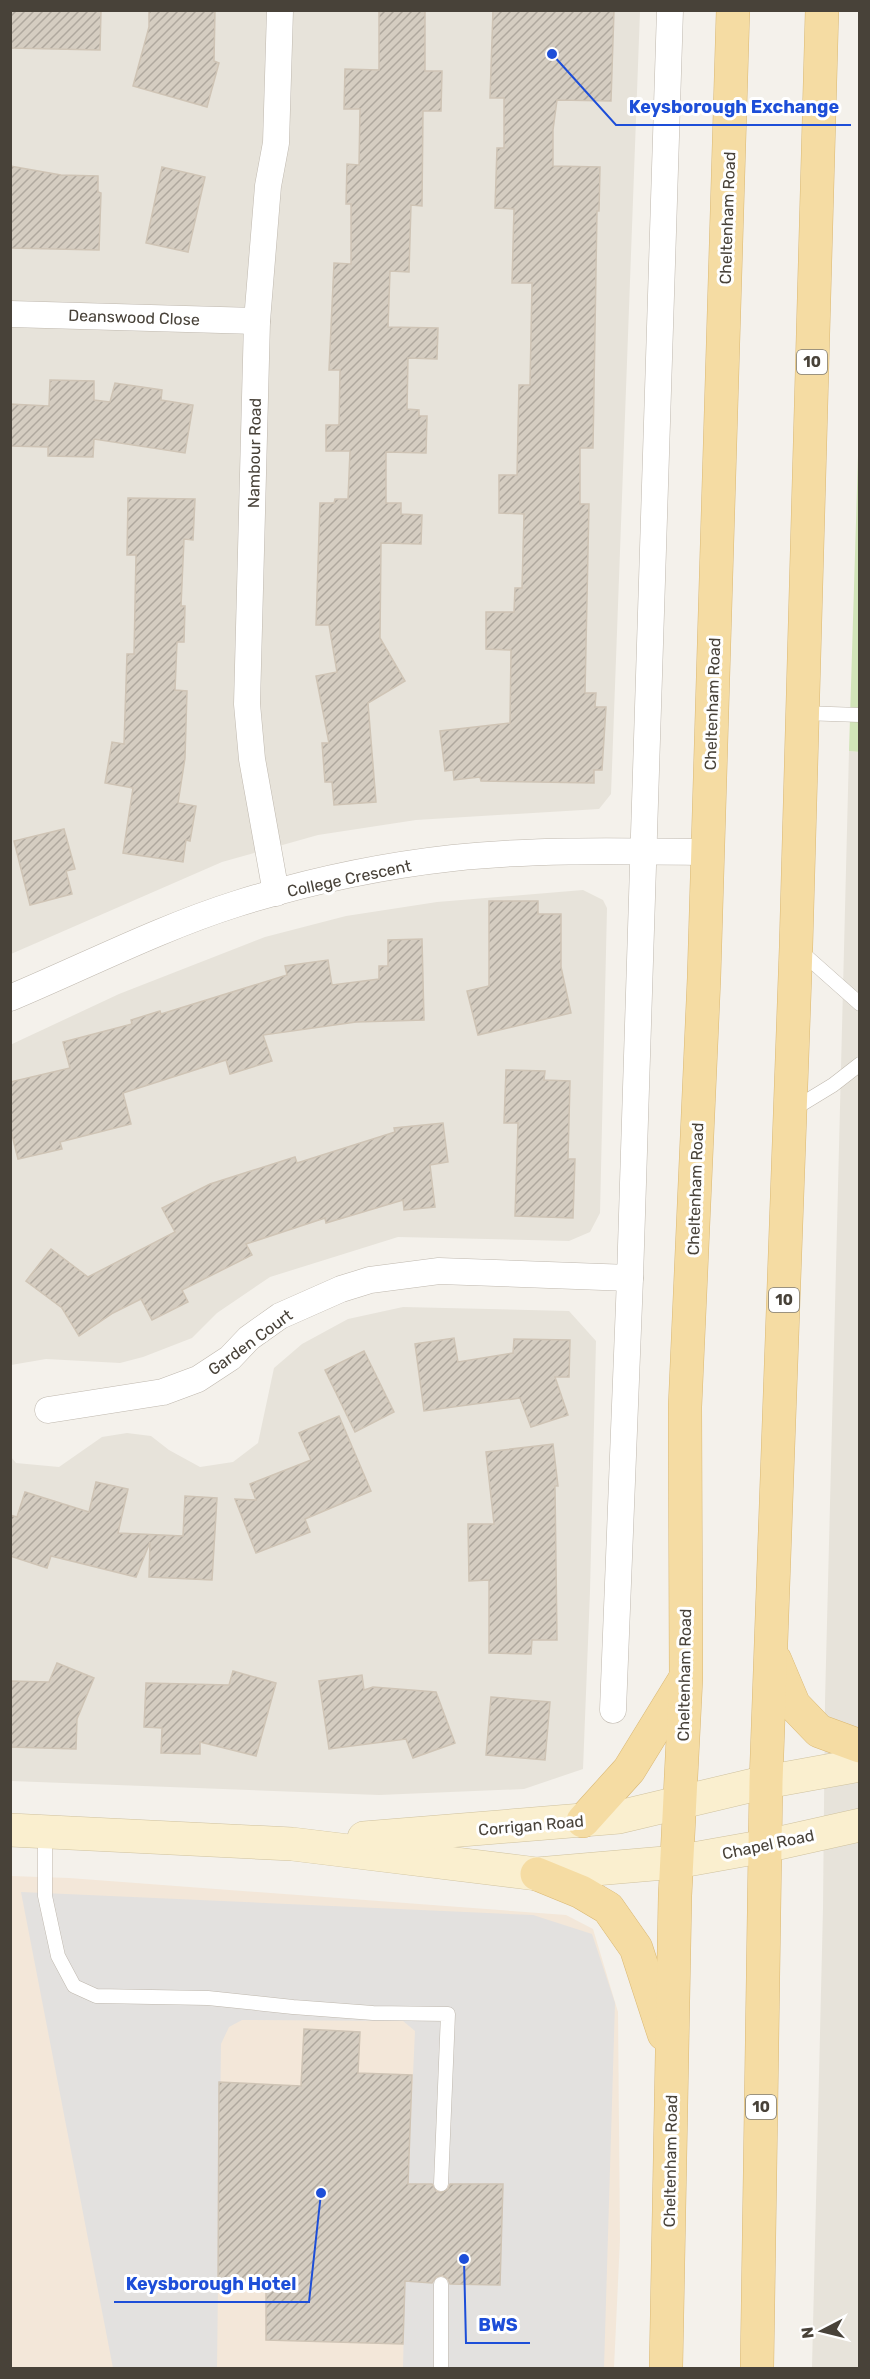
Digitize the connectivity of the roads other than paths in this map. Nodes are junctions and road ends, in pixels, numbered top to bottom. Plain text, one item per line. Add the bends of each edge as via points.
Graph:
1 (280, 10) edge
2 (670, 10) edge
3 (733, 10) edge
4 (822, 10) edge
5 (10, 314) edge
6 (257, 321) junction
7 (802, 713) junction
8 (860, 715) edge
9 (643, 851) junction
10 (707, 852) junction
11 (276, 893) junction
12 (796, 947) junction
13 (10, 998) edge
14 (860, 1004) edge
15 (860, 1064) edge
16 (791, 1111) junction
17 (630, 1278) junction
18 (48, 1410) dead end
19 (772, 1653) junction
20 (686, 1678) junction
21 (613, 1710) dead end
22 (860, 1746) edge
23 (860, 1764) edge
24 (766, 1782) junction
25 (680, 1802) junction
26 (583, 1821) junction
27 (860, 1825) edge
28 (10, 1830) edge
29 (45, 1832) junction
30 (292, 1844) junction
31 (766, 1846) junction
32 (676, 1862) junction
33 (537, 1874) junction
34 (672, 2059) junction
35 (441, 2184) dead end
36 (441, 2284) dead end
37 (441, 2368) edge
38 (666, 2368) edge
39 (757, 2368) edge

1 - 6 street, Nambour Road via 276,143 268,186
2 - 9 street
3 - 10 main road, Cheltenham Road
4 - 7 main road, 10
5 - 6 street, Deanswood Close
6 - 11 street, Nambour Road via 247,704 252,759
7 - 8 lane
7 - 12 main road, 10
9 - 10 street, College Crescent
9 - 11 street, College Crescent via 453,858 336,878
9 - 17 street
10 - 20 main road, Cheltenham Road via 686,1407
11 - 13 street, College Crescent via 196,918
12 - 14 lane
12 - 16 main road, 10
15 - 16 lane
16 - 19 main road, 10
17 - 18 street, Garden Court via 439,1271 370,1280 280,1316 249,1338 231,1358 198,1379 163,1392
17 - 21 street
19 - 22 main road via 794,1705 819,1731
19 - 24 main road, 10
20 - 25 main road, Cheltenham Road
20 - 26 main road via 629,1770
23 - 24 main road
24 - 25 main road, Corrigan Road
24 - 31 main road, 10
25 - 26 main road, Corrigan Road
25 - 32 main road, Cheltenham Road
26 - 30 main road, Corrigan Road
27 - 31 main road, Chapel Road
28 - 29 main road, Corrigan Road
29 - 30 main road, Corrigan Road
29 - 35 lane via 45,1896 58,1956 74,1986 96,1996 208,1998 361,2012 448,2014
30 - 33 main road, Corrigan Road
31 - 32 main road, Chapel Road
31 - 39 main road, 10
32 - 33 main road, Corrigan Road
32 - 34 main road, Cheltenham Road
33 - 34 main road via 608,1908 636,1948
34 - 38 main road, Cheltenham Road
36 - 37 lane

